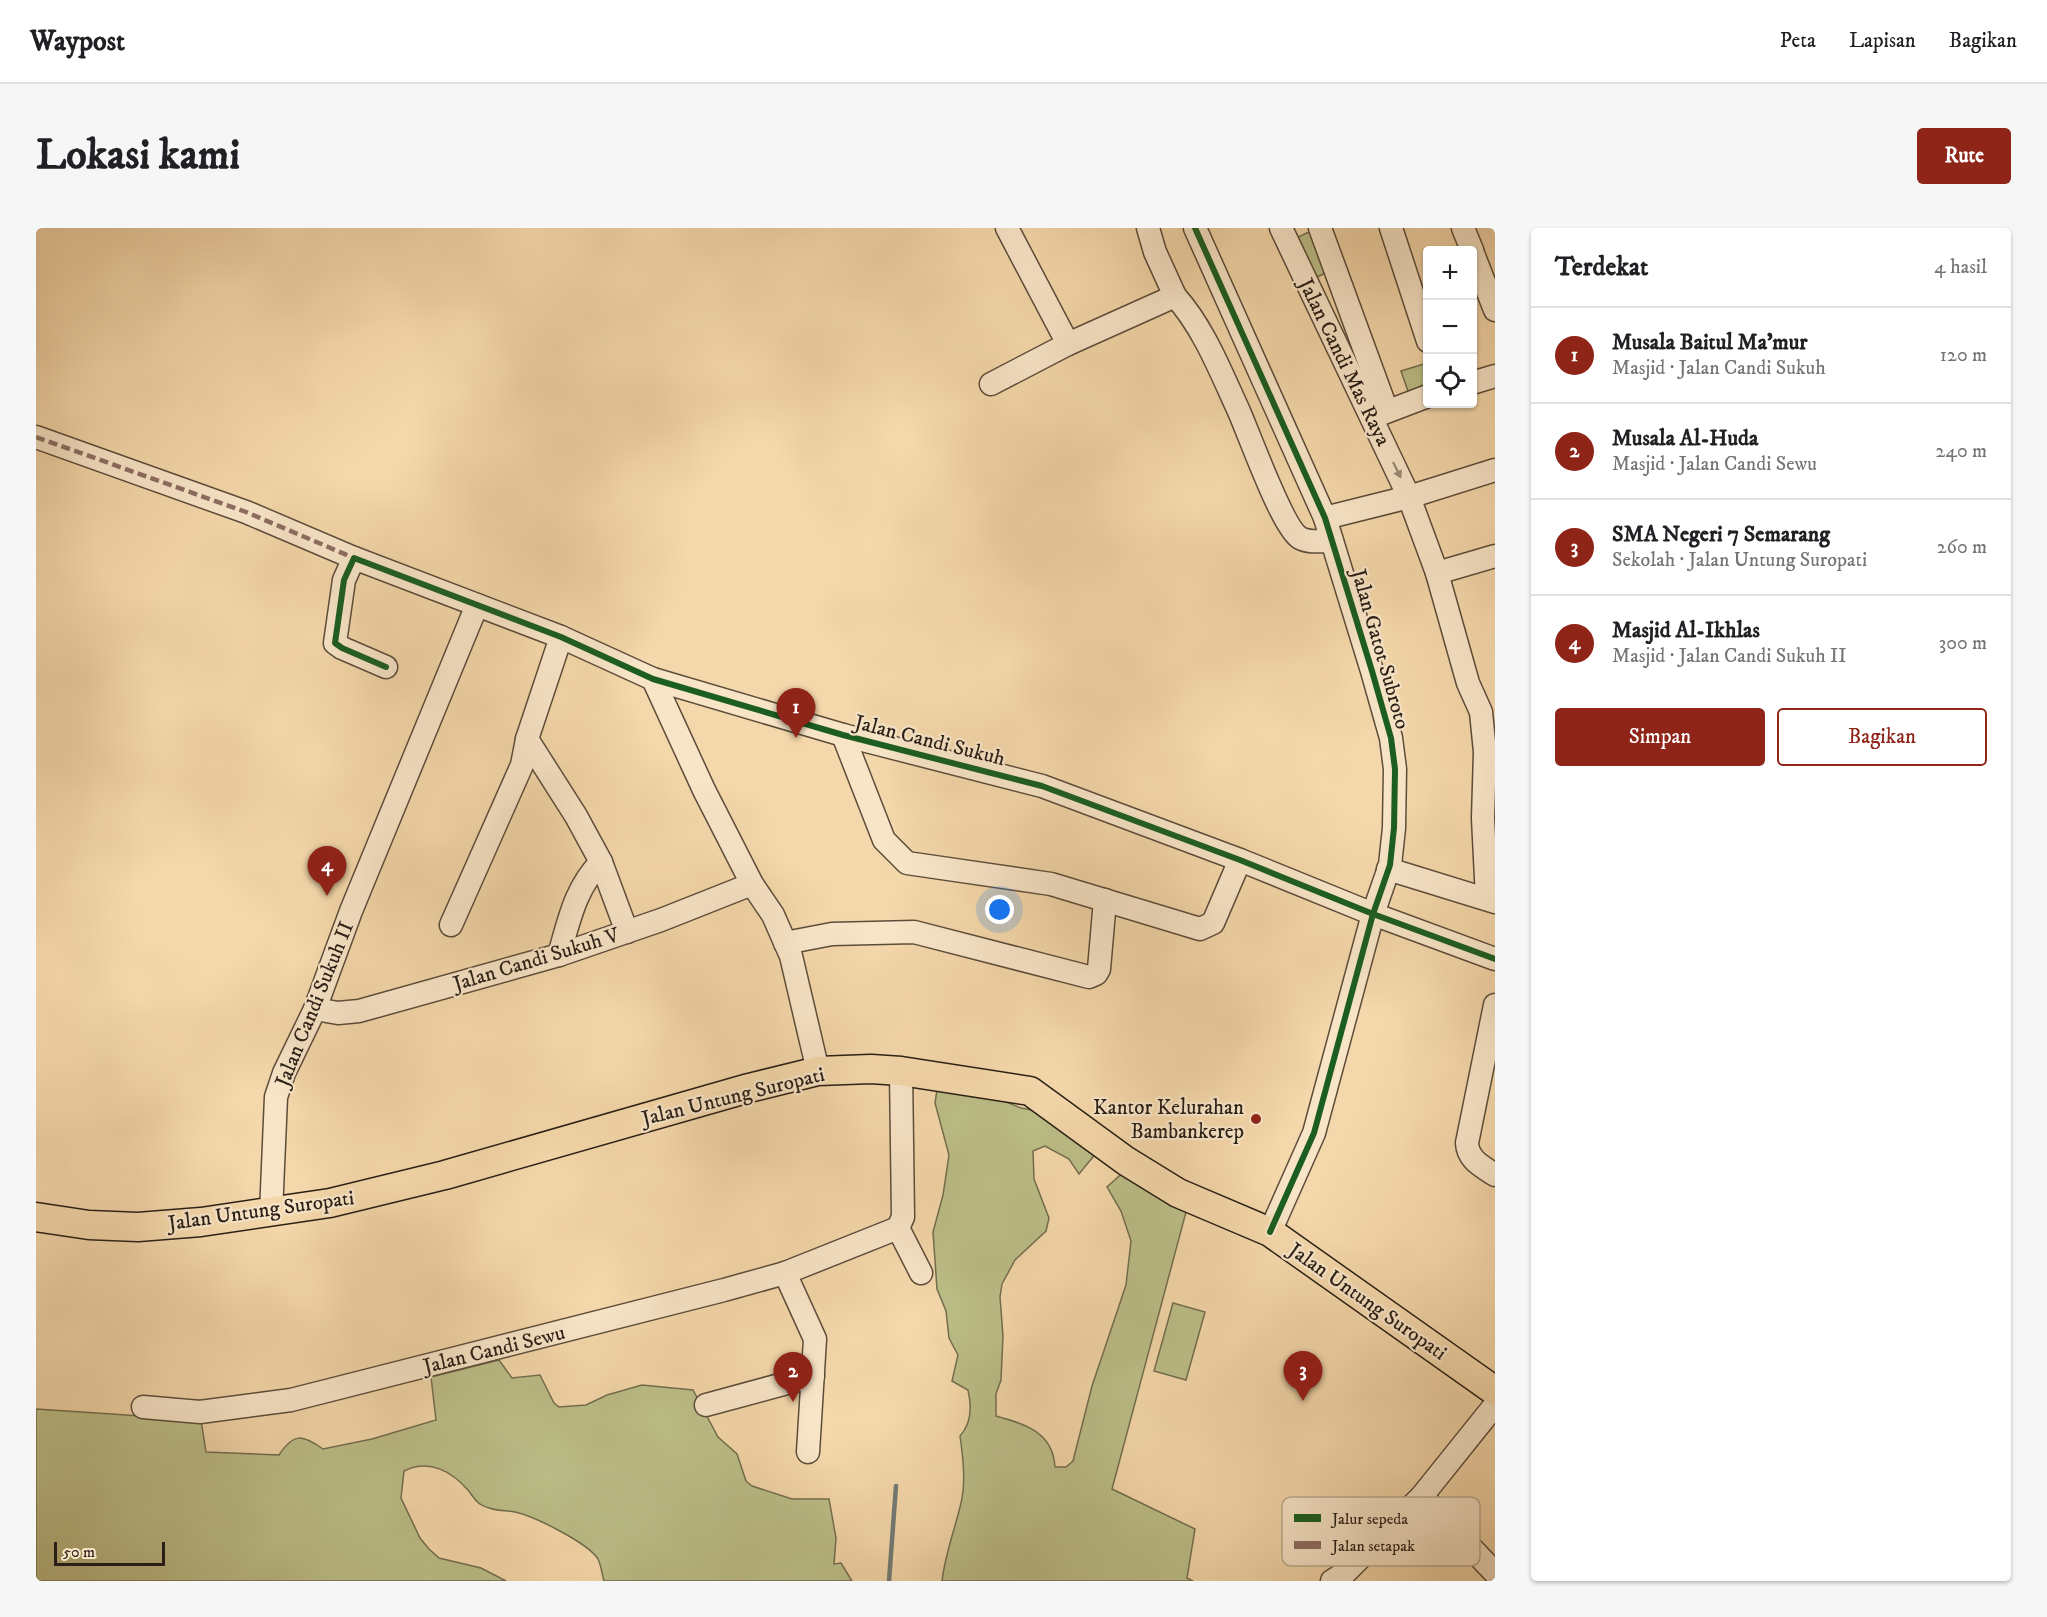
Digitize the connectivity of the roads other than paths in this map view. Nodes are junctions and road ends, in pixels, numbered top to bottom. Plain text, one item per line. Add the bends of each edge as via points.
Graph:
1 (1007, 228) edge
2 (1148, 228) edge
3 (1195, 228) edge
4 (1320, 228) edge
5 (1391, 228) edge
6 (1464, 228) edge
7 (1290, 231) edge
8 (1470, 246) edge
9 (1477, 264) edge
10 (1175, 296) junction
11 (1495, 310) edge
12 (1423, 326) edge
13 (1068, 344) junction
14 (1495, 376) edge
15 (1366, 382) junction
16 (1477, 382) edge
17 (991, 384) dead end
18 (1423, 398) edge
19 (1379, 415) junction
20 (36, 437) edge
21 (1495, 470) edge
22 (1310, 482) junction
23 (1275, 497) junction
24 (1409, 497) junction
25 (1324, 518) junction
26 (1332, 541) junction
27 (1495, 556) edge
28 (354, 558) junction
29 (1437, 573) junction
30 (477, 604) junction
31 (561, 637) junction
32 (386, 668) dead end
33 (653, 679) junction
34 (1488, 709) edge
35 (843, 735) junction
36 (527, 739) junction
37 (1489, 810) edge
38 (1240, 860) junction
39 (601, 861) junction
40 (1388, 869) junction
41 (752, 884) junction
42 (1105, 900) junction
43 (1491, 901) edge
44 (1373, 914) junction
45 (451, 925) dead end
46 (627, 932) junction
47 (785, 943) junction
48 (559, 955) junction
49 (1495, 959) edge
50 (1495, 1005) edge
51 (315, 1009) junction
52 (818, 1071) junction
53 (901, 1071) junction
54 (1489, 1074) edge
55 (1495, 1175) edge
56 (271, 1213) junction
57 (36, 1217) edge
58 (898, 1228) junction
59 (1269, 1233) junction
60 (785, 1273) junction
61 (921, 1273) dead end
62 (813, 1376) junction
63 (1492, 1388) edge
64 (706, 1405) dead end
65 (143, 1407) dead end
66 (808, 1452) dead end
67 (1422, 1496) edge
68 (1480, 1558) edge
69 (1351, 1566) edge
70 (1495, 1574) edge
71 (1332, 1581) edge
72 (1489, 1581) edge

1 - 13 street
2 - 10 street
3 - 22 street, Jalan Gatot Subroto
4 - 15 street
5 - 12 street
6 - 8 street
7 - 15 street, Jalan Candi Mas Raya
9 - 11 street
10 - 13 street
10 - 23 street via 1190,312
13 - 17 street
14 - 16 street
15 - 19 street, Jalan Candi Mas Raya
18 - 19 street
19 -> 24 street, Jalan Candi Mas Raya
20 - 28 street, Jalan Candi Sukuh via 246,512
21 - 24 street
22 - 23 street
22 - 25 street, Jalan Gatot Subroto
23 - 26 street via 1299,538
24 - 25 street
24 - 29 street, Jalan Candi Mas Raya
25 - 26 street, Jalan Gatot Subroto
26 - 40 street, Jalan Gatot Subroto via 1391,738 1395,808
27 - 29 street
28 - 30 street, Jalan Candi Sukuh
28 - 32 street via 344,580 335,643
29 - 34 street, Jalan Candi Mas Raya via 1468,682
30 - 31 street, Jalan Candi Sukuh
30 - 51 street, Jalan Candi Sukuh II via 360,888
31 - 33 street, Jalan Candi Sukuh
31 - 36 street
33 - 35 street, Jalan Candi Sukuh
33 - 41 street
34 - 37 street, Jalan Candi Mas Raya via 1485,752
35 - 38 street, Jalan Candi Sukuh via 1042,786
35 - 42 street, Jalan Candi Sukuh via 884,840 906,863 1051,884
36 - 39 street
36 - 45 street via 522,765
37 - 43 street, Jalan Candi Mas Raya
38 - 42 street, Jalan Candi Sukuh via 1213,923 1207,928
38 - 44 street, Jalan Candi Sukuh
39 - 46 street
39 - 48 street via 576,897
40 - 43 street
40 - 44 street, Jalan Gatot Subroto
41 - 46 street, Jalan Candi Sukuh V
41 - 47 street via 773,915
42 - 47 street via 1099,969 1089,976 914,932 832,934
44 - 49 street, Jalan Candi Sukuh
44 - 59 street, Jalan Gatot Subroto via 1314,1133
46 - 48 street, Jalan Candi Sukuh V
47 - 52 street
48 - 51 street, Jalan Candi Sukuh V via 358,1011
50 - 54 street
51 - 56 street, Jalan Candi Sukuh II via 276,1097
52 - 53 main road, Jalan Untung Suropati
52 - 56 main road, Jalan Untung Suropati via 445,1175
53 - 58 street via 903,1217
53 - 59 main road, Jalan Untung Suropati via 1030,1091 1126,1161 1178,1193
54 - 55 street via 1467,1150 1473,1160
56 - 57 main road, Jalan Untung Suropati via 138,1227
58 - 60 street, Jalan Candi Sewu
58 - 61 street
59 - 63 main road, Jalan Untung Suropati
60 - 62 street via 814,1339
60 - 65 street, Jalan Candi Sewu via 291,1400 200,1412
62 - 64 street
62 - 66 street
63 - 67 street
68 - 70 street
69 - 71 street
70 - 72 street

